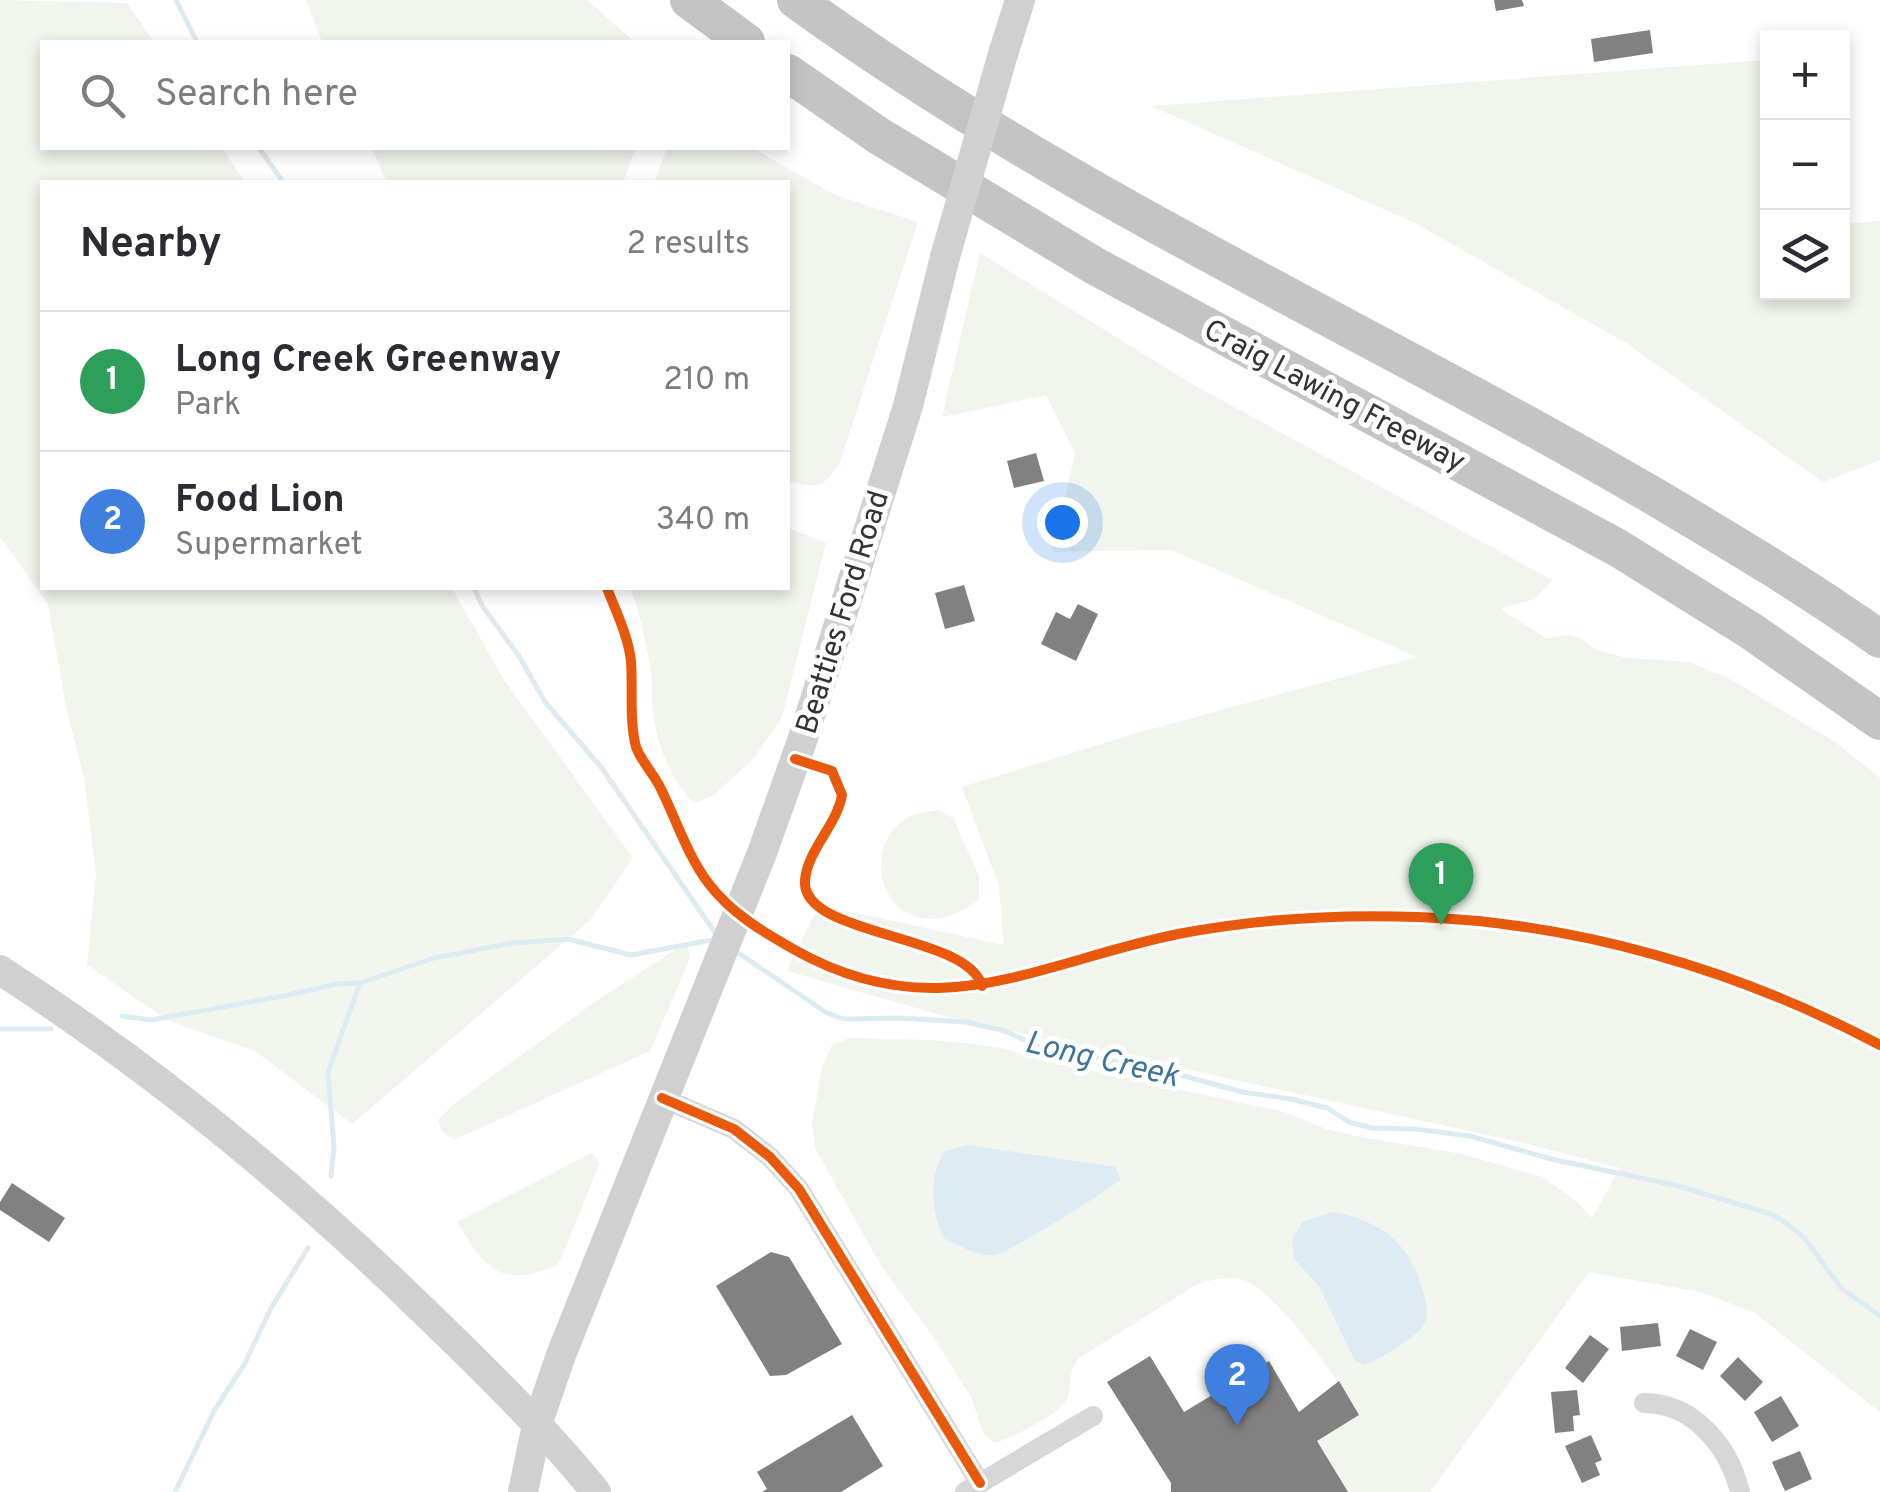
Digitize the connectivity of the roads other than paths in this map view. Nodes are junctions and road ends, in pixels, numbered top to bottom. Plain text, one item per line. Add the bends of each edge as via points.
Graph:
1 (689, 0) edge
2 (796, 0) edge
3 (1020, 0) edge
4 (743, 40) edge
5 (790, 74) edge
6 (1880, 639) edge
7 (1880, 721) edge
8 (0, 970) edge
9 (662, 1098) junction
10 (1644, 1403) dead end
11 (1093, 1416) dead end
12 (536, 1425) junction
13 (972, 1488) edge
14 (523, 1492) edge
15 (596, 1492) edge
16 (1740, 1492) edge

1 - 4 highway
2 - 6 highway via 1049,166 1585,456
3 - 9 main road, Beatties Ford Road, bridge via 908,406 802,741
5 - 7 highway, Craig Lawing Freeway via 1096,266 1618,548
8 - 12 main road via 166,1086 296,1191
9 - 12 main road, Beatties Ford Road
9 - 13 street via 734,1129 799,1189
10 - 16 street via 1672,1407 1709,1432
11 - 13 street
12 - 14 main road, Beatties Ford Road
12 - 15 main road

